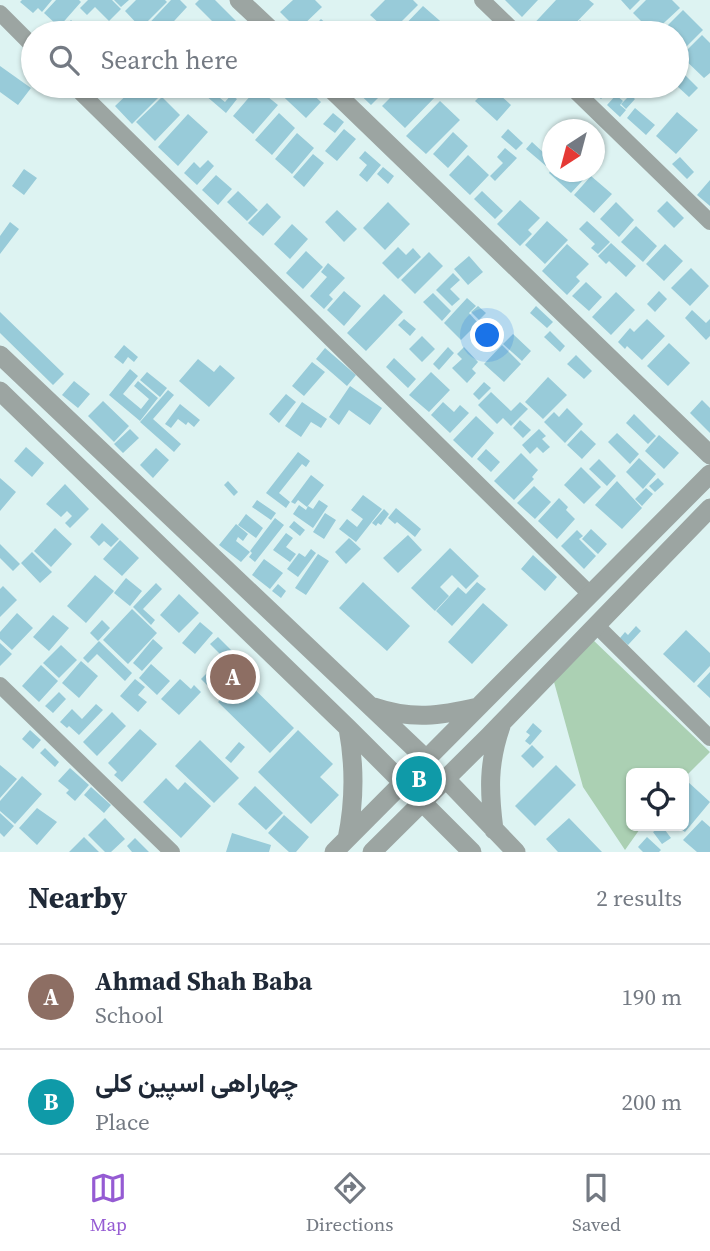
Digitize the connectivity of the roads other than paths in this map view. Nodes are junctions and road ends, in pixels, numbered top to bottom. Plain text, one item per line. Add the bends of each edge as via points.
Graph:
1 (239, 0) edge
2 (482, 0) edge
3 (0, 13) edge
4 (261, 21) edge
5 (504, 21) edge
6 (21, 34) edge
7 (86, 98) edge
8 (340, 98) edge
9 (582, 98) edge
10 (710, 222) edge
11 (0, 355) edge
12 (0, 391) edge
13 (710, 455) edge
14 (710, 474) edge
15 (710, 508) edge
16 (590, 594) junction
17 (596, 625) junction
18 (0, 685) edge
19 (367, 704) junction
20 (480, 707) junction
21 (504, 718) junction
22 (348, 728) junction
23 (710, 738) edge
24 (427, 760) junction
25 (445, 778) junction
26 (403, 785) junction
27 (421, 803) junction
28 (494, 830) junction
29 (340, 845) edge
30 (172, 852) edge
31 (372, 852) edge
32 (472, 852) edge
33 (516, 852) edge

1 - 4 street
2 - 5 street
3 - 6 street
7 - 16 street
8 - 13 street
9 - 10 street
11 - 19 street
12 - 22 street
14 - 16 street
15 - 17 street
16 - 20 street
17 - 21 street
17 - 23 street
18 - 30 street
19 - 20 street via 397,714 438,716
19 - 24 street
20 - 24 street
21 - 25 street
21 - 28 street via 493,748 489,788
22 - 26 street
22 - 29 street via 354,757 354,807
24 - 25 street
24 - 26 street
25 - 27 street
25 - 28 street
26 - 27 street
26 - 29 street
27 - 31 street
27 - 32 street
28 - 33 street

